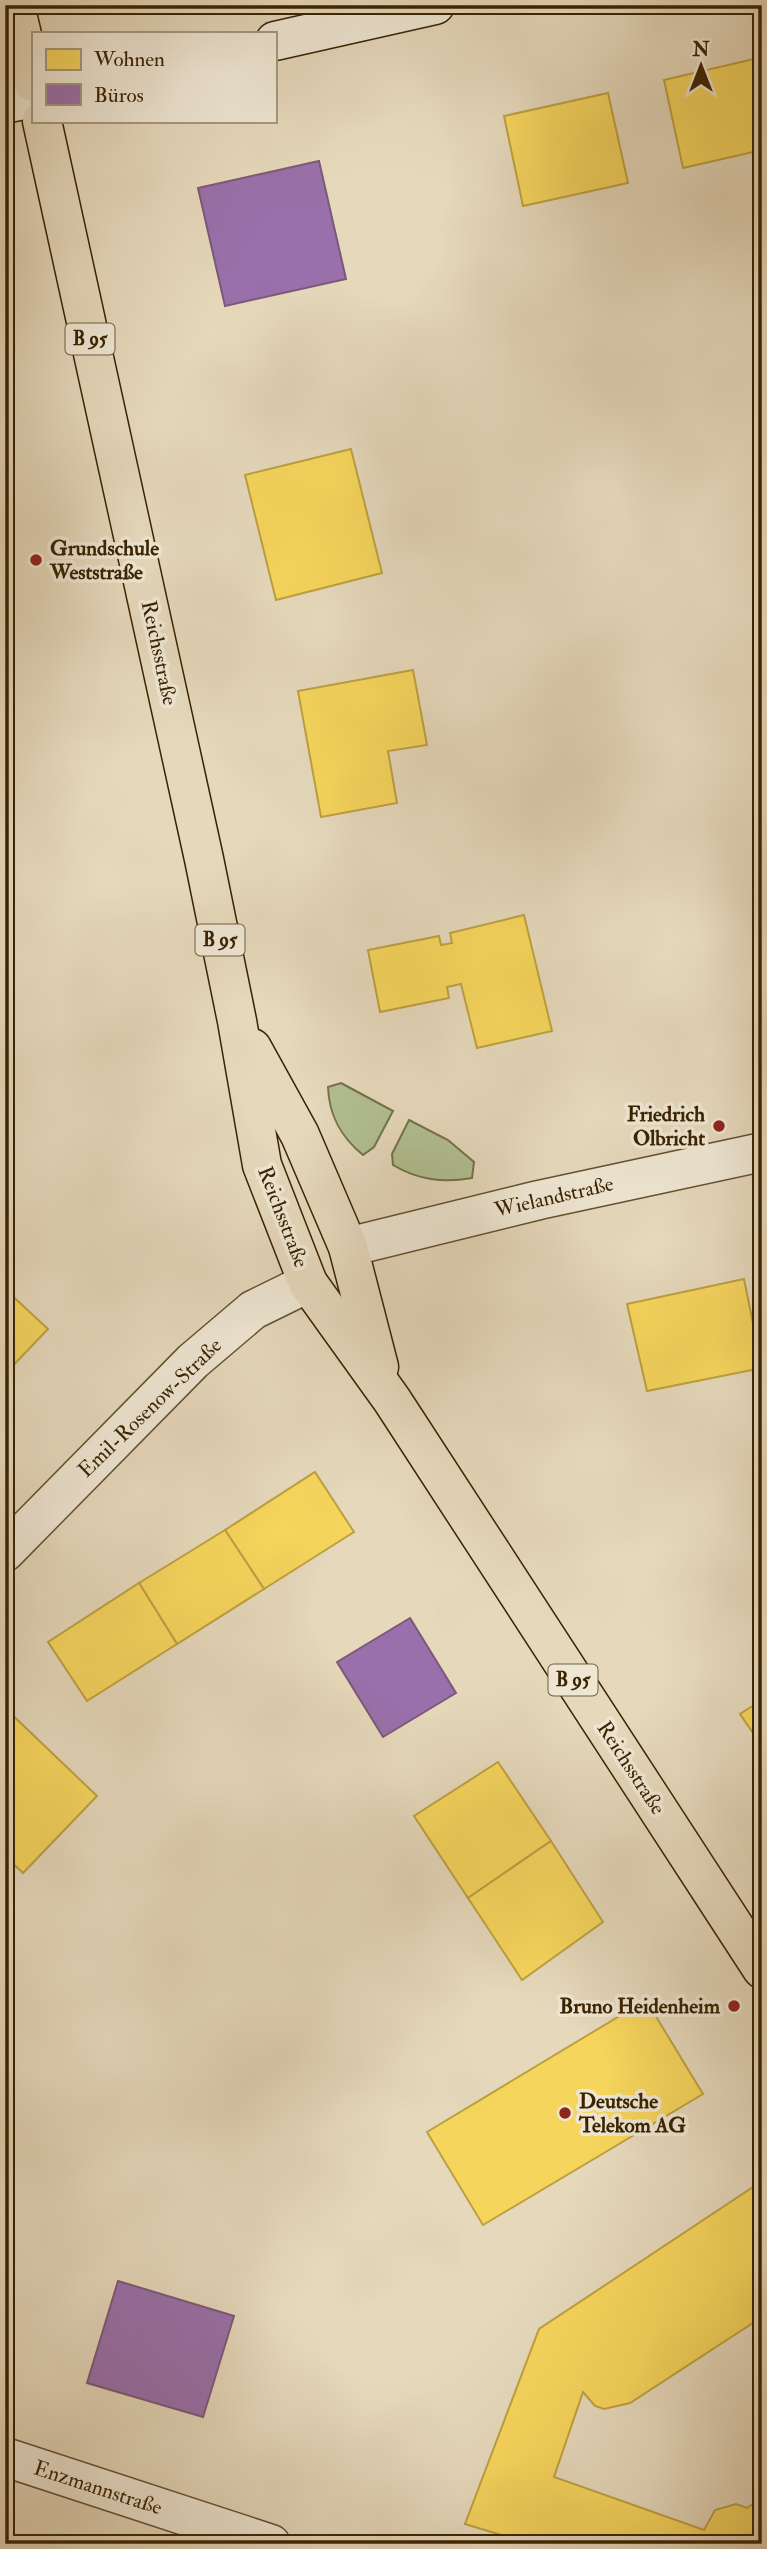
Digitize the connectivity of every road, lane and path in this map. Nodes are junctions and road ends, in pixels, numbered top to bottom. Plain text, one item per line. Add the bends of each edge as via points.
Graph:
1 (15, 5) edge
2 (435, 5) edge
3 (276, 41) edge
4 (32, 78) edge
5 (32, 98) edge
6 (5, 104) edge
7 (42, 122) edge
8 (237, 1021) junction
9 (762, 1152) edge
10 (348, 1247) junction
11 (308, 1283) junction
12 (385, 1390) junction
13 (5, 1552) edge
14 (762, 1969) edge
15 (5, 2457) edge
16 (271, 2544) edge

1 - 4 main road
2 - 3 street
5 - 6 street
7 - 8 main road, Reichsstraße / B 95
8 - 10 main road, Reichsstraße / B 95 via 300,1135
8 - 11 main road, Reichsstraße / B 95 via 262,1166
9 - 10 street, Wielandstraße
10 - 12 main road, Reichsstraße / B 95
11 - 12 main road, Reichsstraße / B 95
11 - 13 street, Emil-Rosenow-Straße via 253,1310 193,1361
12 - 14 main road, Reichsstraße / B 95
15 - 16 street, Enzmannstraße

